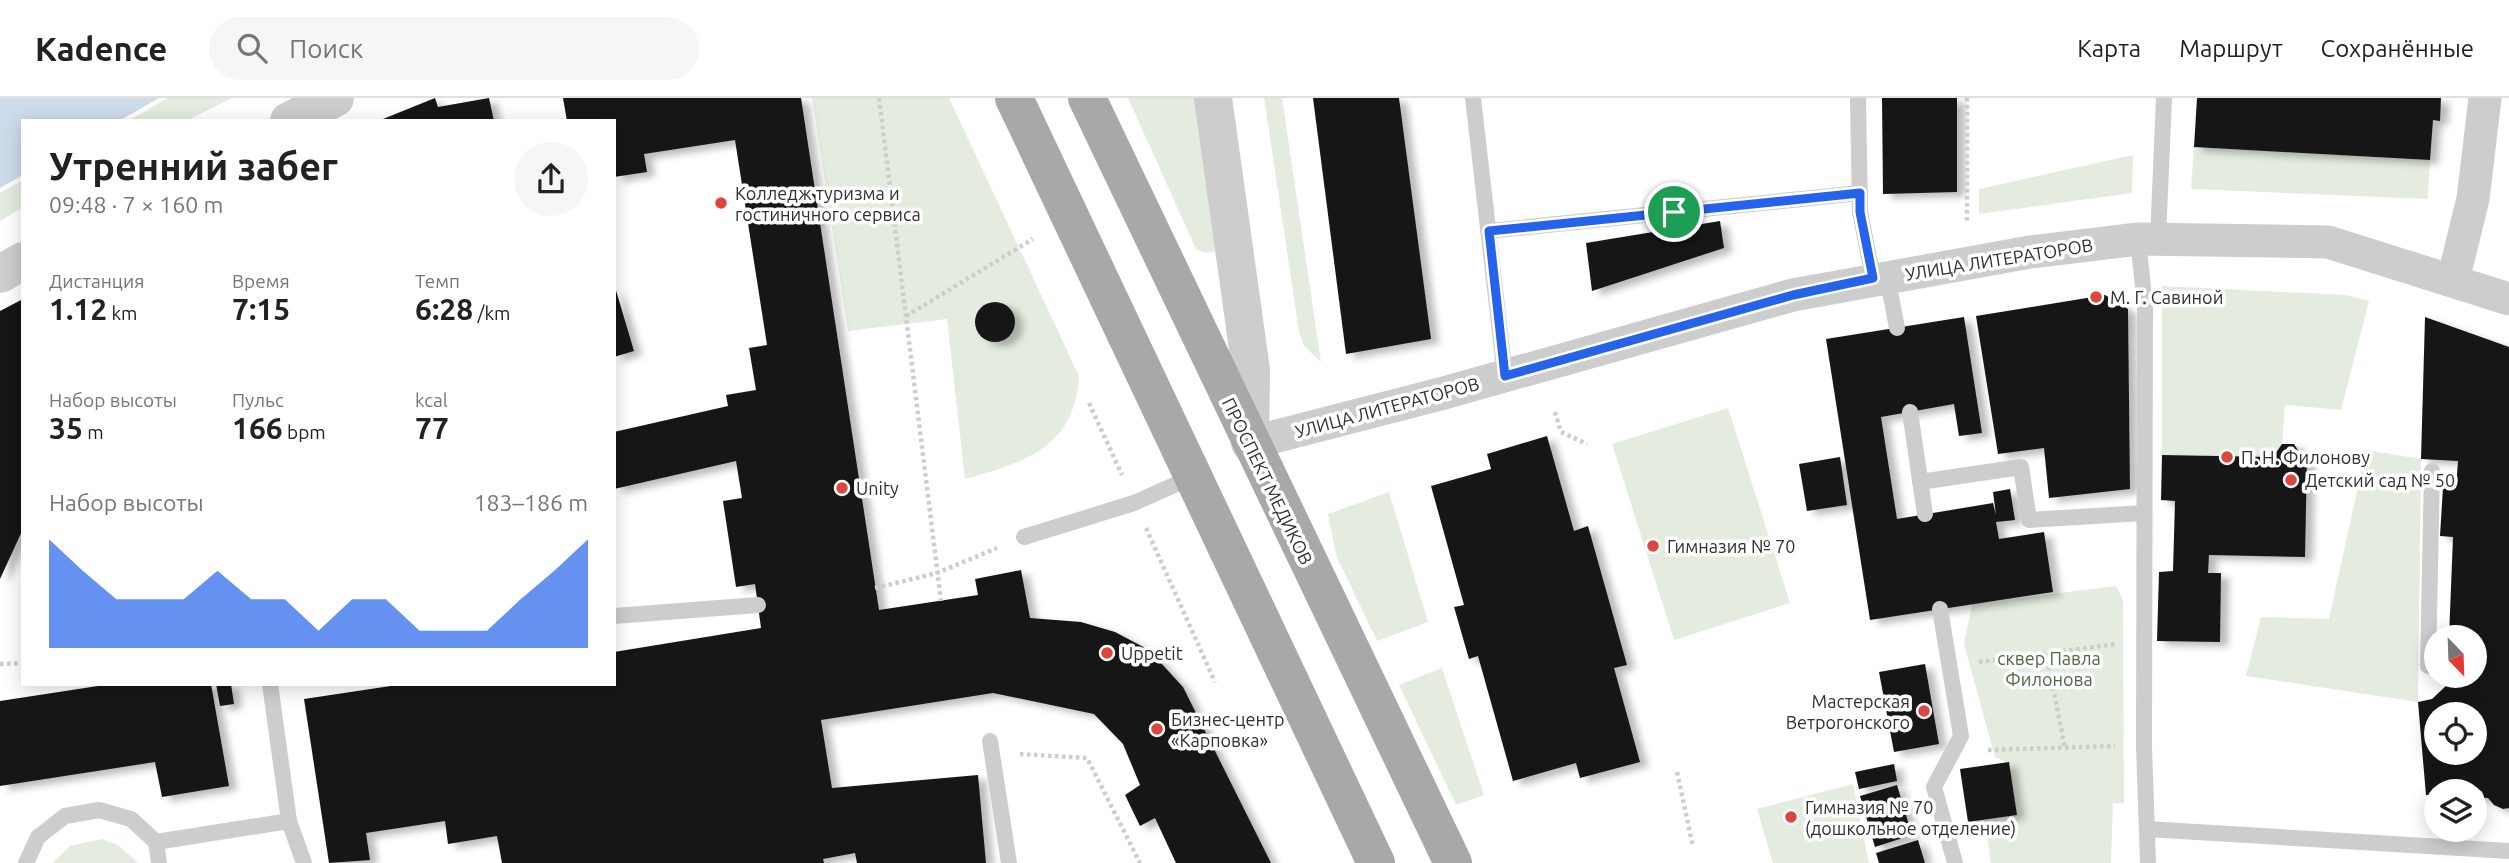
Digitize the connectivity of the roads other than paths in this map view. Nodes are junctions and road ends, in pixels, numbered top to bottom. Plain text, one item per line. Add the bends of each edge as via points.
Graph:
1 (335, 98) edge
2 (1014, 98) edge
3 (1087, 98) edge
4 (1213, 98) edge
5 (1473, 98) edge
6 (1858, 98) edge
7 (2164, 98) edge
8 (2485, 98) edge
9 (293, 119) edge
10 (1860, 193) junction
11 (1489, 231) junction
12 (2148, 239) junction
13 (21, 262) edge
14 (0, 274) edge
15 (1880, 277) junction
16 (2453, 280) junction
17 (2509, 299) edge
18 (1897, 328) dead end
19 (1505, 376) junction
20 (1910, 412) dead end
21 (1250, 443) junction
22 (2432, 471) dead end
23 (1192, 477) junction
24 (1920, 482) junction
25 (2144, 513) junction
26 (1925, 514) dead end
27 (1024, 537) road end
28 (758, 605) dead end
29 (1940, 608) dead end
30 (616, 617) edge
31 (2429, 625) edge
32 (270, 686) edge
33 (991, 746) road end
34 (289, 821) junction
35 (2147, 829) junction
36 (156, 842) junction
37 (2473, 842) edge
38 (2473, 848) junction
39 (2509, 851) edge
40 (26, 863) edge
41 (159, 863) edge
42 (304, 863) edge
43 (1009, 863) edge
44 (1376, 863) edge
45 (1452, 863) edge
46 (1955, 863) edge
47 (2148, 863) edge

1 - 9 street
2 - 23 main road
3 - 21 main road, ПРОСПЕКТ МЕДИКОВ
4 - 21 street via 1251,370
5 - 11 lane
6 - 10 lane
7 - 12 lane
8 - 16 street via 2473,199
10 - 11 lane
10 - 15 lane via 1860,212
11 - 19 lane
12 - 15 street, УЛИЦА ЛИТЕРАТОРОВ via 2030,252
12 - 16 street, УЛИЦА ЛИТЕРАТОРОВ via 2328,242
12 - 25 lane
13 - 14 street
15 - 18 lane
15 - 19 street, УЛИЦА ЛИТЕРАТОРОВ via 1793,295
16 - 17 street, УЛИЦА ЛИТЕРАТОРОВ
19 - 21 street, УЛИЦА ЛИТЕРАТОРОВ
20 - 24 lane
21 - 45 main road, ПРОСПЕКТ МЕДИКОВ
22 - 31 lane
23 - 27 lane via 1134,503
23 - 44 main road
24 - 25 lane via 2021,467 2029,520
24 - 26 lane
25 - 35 lane
28 - 30 lane
29 - 46 lane via 1961,736 1934,787
32 - 34 lane
33 - 43 lane
34 - 36 lane
34 - 42 lane
35 - 38 lane
35 - 47 lane
36 - 40 lane via 131,819 99,810 65,816 38,837
36 - 41 lane
37 - 38 lane
38 - 39 lane

